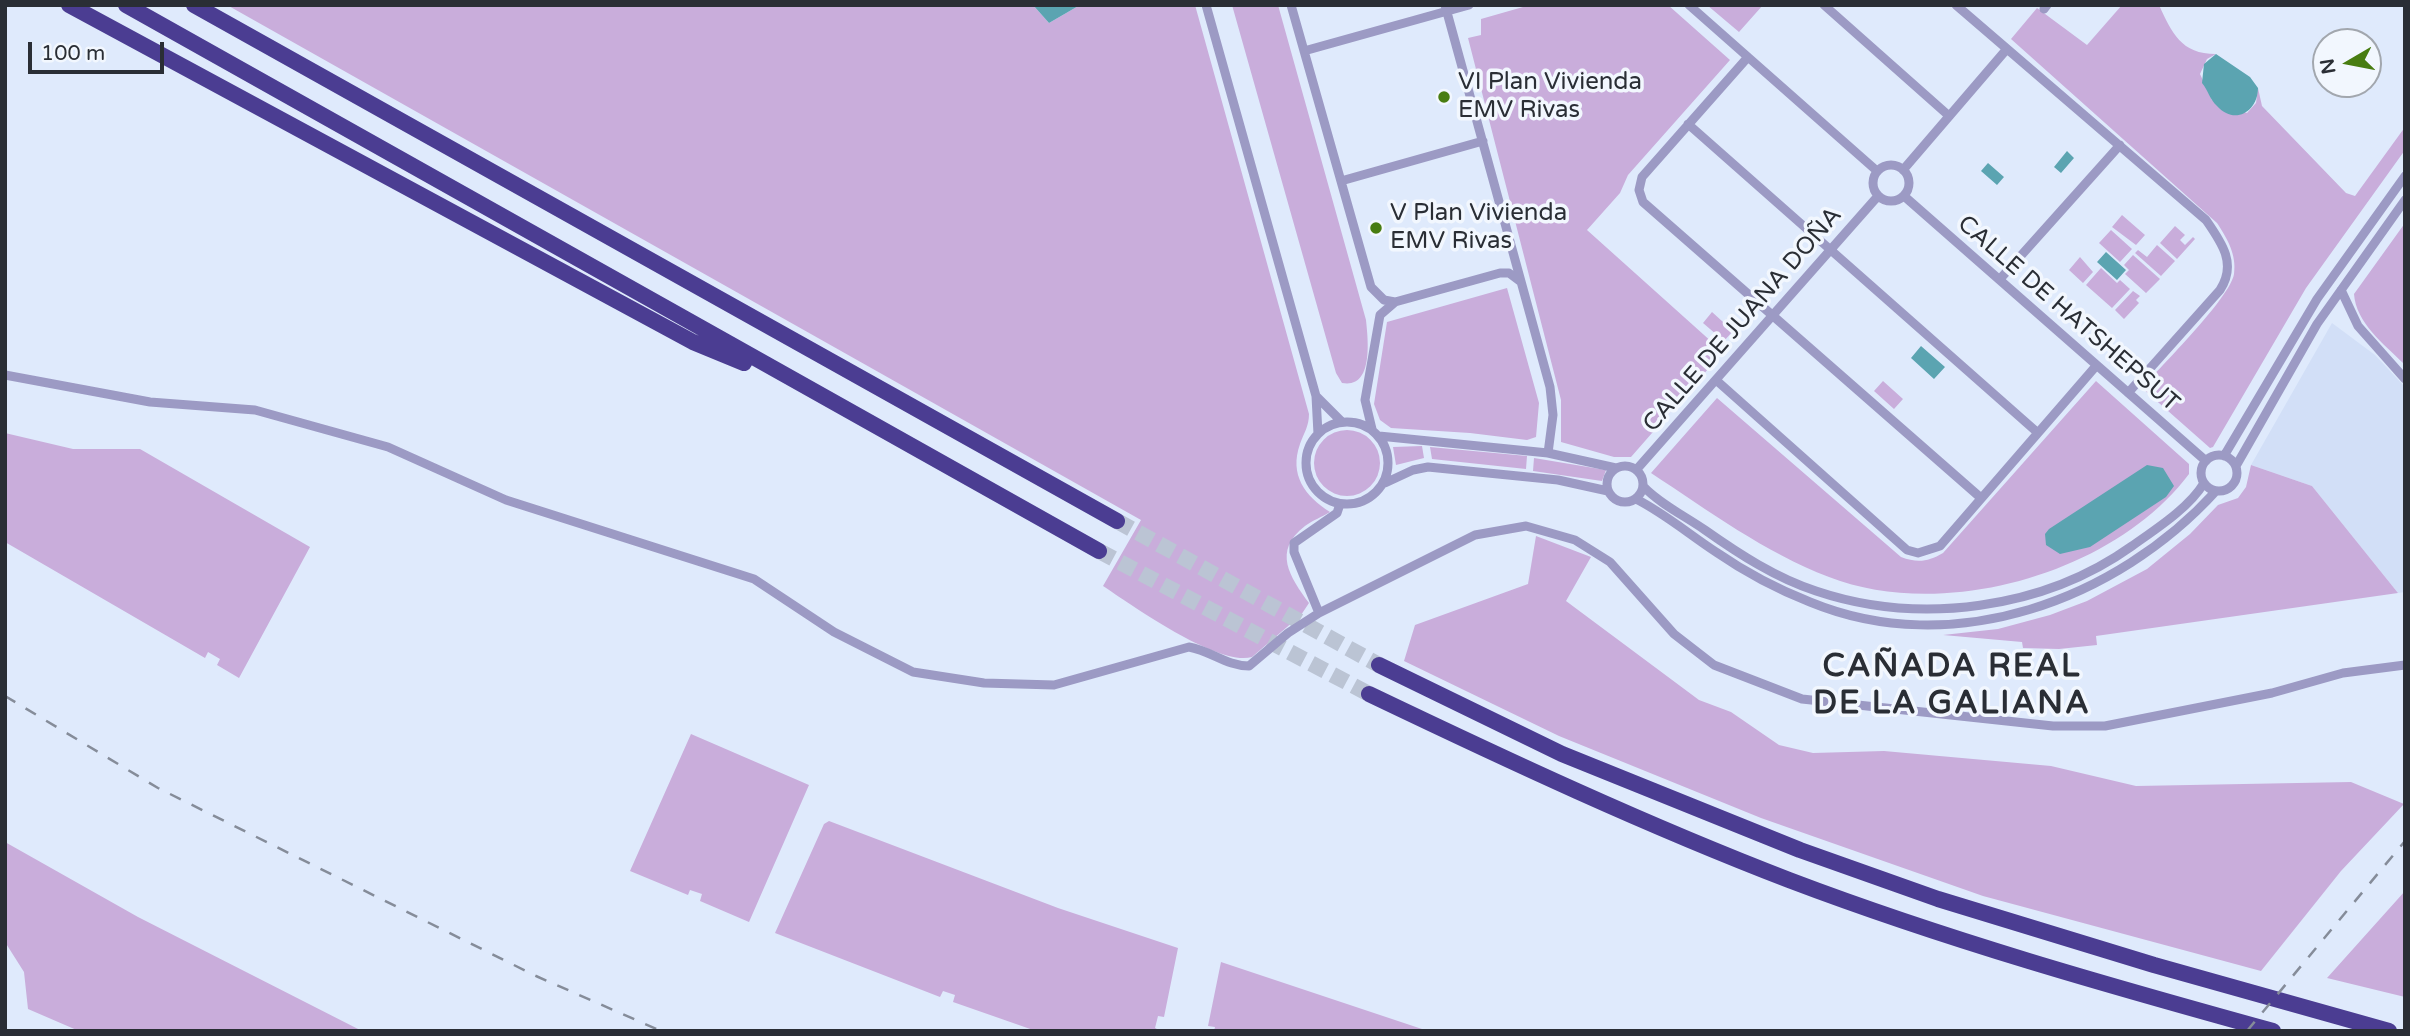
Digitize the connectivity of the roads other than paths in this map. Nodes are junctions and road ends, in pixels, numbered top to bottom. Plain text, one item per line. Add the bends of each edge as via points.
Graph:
1 (69, 5) edge
2 (125, 5) edge
3 (194, 5) edge
4 (1206, 5) edge
5 (1291, 5) edge
6 (1469, 5) edge
7 (1689, 5) edge
8 (1824, 5) edge
9 (1956, 5) edge
10 (1446, 8) edge
11 (2006, 50) junction
12 (1304, 51) junction
13 (1748, 57) junction
14 (1948, 115) junction
15 (1688, 124) junction
16 (1483, 141) junction
17 (2120, 145) junction
18 (1903, 170) junction
19 (1877, 171) junction
20 (2405, 176) edge
21 (1340, 181) junction
22 (1878, 196) junction
23 (1904, 196) junction
24 (2405, 200) edge
25 (1831, 250) junction
26 (1515, 255) junction
27 (1500, 273) junction
28 (2000, 279) junction
29 (1521, 282) junction
30 (2341, 290) junction
31 (1395, 302) junction
32 (1773, 315) junction
33 (2096, 366) junction
34 (5, 375) edge
35 (2405, 379) edge
36 (1716, 380) junction
37 (813, 390) junction
38 (2128, 393) junction
39 (1316, 396) junction
40 (1342, 422) junction
41 (1375, 433) junction
42 (2038, 433) junction
43 (1318, 434) junction
44 (1548, 453) junction
45 (2224, 456) junction
46 (2206, 461) junction
47 (2236, 466) junction
48 (1616, 468) junction
49 (1637, 469) junction
50 (2204, 483) junction
51 (1383, 484) junction
52 (1644, 487) junction
53 (1608, 491) junction
54 (2216, 491) junction
55 (1981, 498) junction
56 (1636, 499) junction
57 (1340, 504) junction
58 (1117, 522) tunnel mouth
59 (1099, 551) tunnel mouth
60 (1319, 613) junction
61 (2405, 665) edge
62 (1380, 666) tunnel mouth
63 (1368, 694) tunnel mouth
64 (2273, 1031) edge
65 (2389, 1031) edge

1 - 37 highway via 693,342
2 - 37 highway
3 - 58 highway
4 - 39 street
5 - 12 street
6 - 10 street
7 - 13 street
8 - 14 street
9 - 11 street
10 - 12 street
10 - 16 street
11 - 14 street
11 - 17 street via 2011,49
12 - 21 street
13 - 15 street
13 - 19 street
14 - 18 street
15 - 25 street
15 - 32 street via 1642,177 1640,196
16 - 21 street
16 - 26 street
17 - 28 street
17 - 38 street via 2206,220 2228,259 2220,290
18 - 19 street via 1893,165
18 - 23 street via 1908,180
19 - 22 street via 1873,186
20 - 45 street via 2317,299
21 - 31 street via 1371,287 1384,300
22 - 23 street via 1888,201
22 - 25 street, CALLE DE JUANA DOÑA
23 - 28 street, CALLE DE HATSHEPSUT
24 - 30 street
25 - 32 street, CALLE DE JUANA DOÑA
25 - 42 street
26 - 27 street
26 - 29 street
27 - 29 street
27 - 31 street
28 - 33 street, CALLE DE HATSHEPSUT
29 - 44 street via 1553,400
30 - 35 street via 2358,326
30 - 47 street
31 - 41 street via 1377,321 1365,400
32 - 36 street, CALLE DE JUANA DOÑA
32 - 55 street
33 - 38 street, CALLE DE HATSHEPSUT
33 - 42 street
34 - 60 street via 150,402 255,410 388,447 506,500 754,579 834,632 913,672 984,683 1054,685 1189,647 1209,651 1235,666 1249,666
36 - 49 street, CALLE DE JUANA DOÑA
36 - 55 street via 1907,550 1918,553 1940,545
37 - 59 highway
38 - 46 street, CALLE DE HATSHEPSUT
39 - 40 street
39 - 43 street
40 - 41 street via 1354,422
40 - 43 street
41 - 44 street
41 - 51 street via 1389,459
42 - 55 street
43 - 57 street via 1306,456 1307,474 1323,497
44 - 48 street
45 - 46 street
45 - 47 street
46 - 50 street via 2201,471
47 - 54 street via 2235,482
48 - 49 street via 1627,465
48 - 53 street via 1607,480
49 - 52 street
50 - 52 street via 2155,530 2120,555 2070,580 1990,604 1936,609 1816,591 1749,559
50 - 54 street
51 - 53 street via 1428,467 1558,480
51 - 57 street via 1365,501
52 - 56 street
53 - 56 street via 1619,501
54 - 56 street via 2165,541 2101,582 2035,609 1993,619 1936,623 1856,616 1811,603 1742,570
57 - 60 street via 1337,513 1294,543
60 - 61 street via 1475,535 1526,526 1575,540 1610,562 1674,634 1714,665 1802,699 2053,726 2105,726 2272,693 2343,673
62 - 65 highway via 1562,754 1800,850 1938,899
63 - 64 highway via 1550,781 1788,880 1926,929

